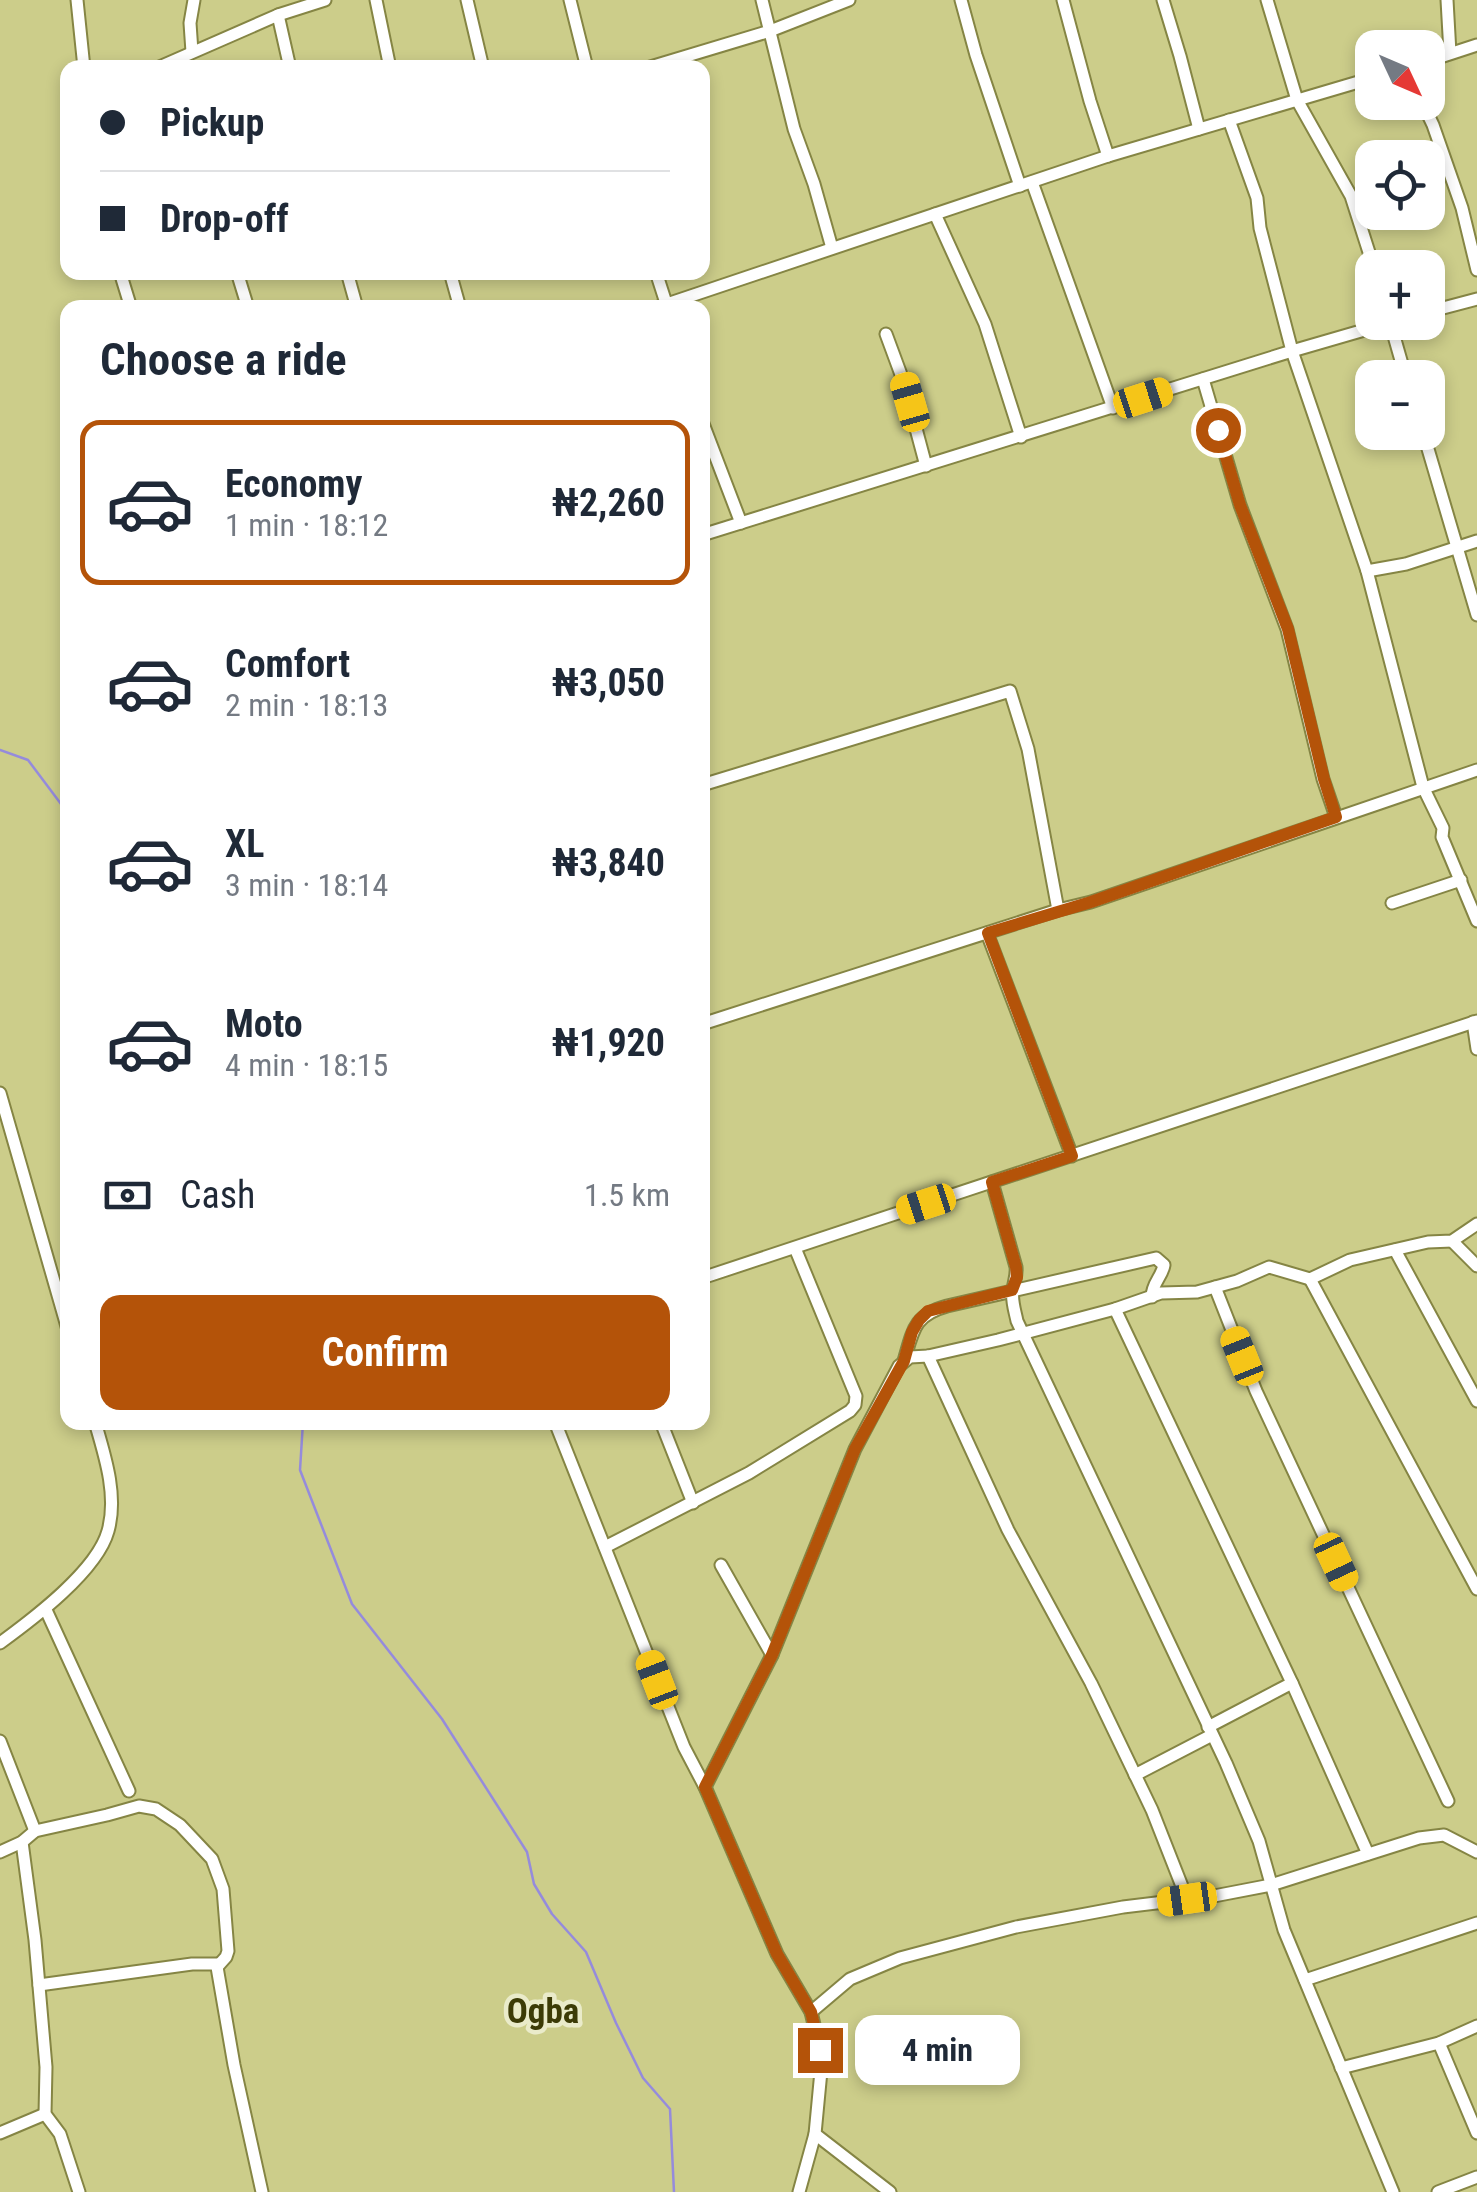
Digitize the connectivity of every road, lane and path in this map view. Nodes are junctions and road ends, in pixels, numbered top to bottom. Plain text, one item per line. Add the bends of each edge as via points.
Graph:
1 (77, 0) edge
2 (194, 0) edge
3 (325, 0) edge
4 (376, 0) edge
5 (467, 0) edge
6 (570, 0) edge
7 (762, 0) edge
8 (850, 0) edge
9 (961, 0) edge
10 (1063, 0) edge
11 (1163, 0) edge
12 (1267, 0) edge
13 (1447, 0) edge
14 (300, 4) edge
15 (278, 15) junction
16 (770, 31) junction
17 (1477, 45) edge
18 (192, 52) junction
19 (1450, 53) junction
20 (1445, 55) edge
21 (83, 60) edge
22 (174, 60) edge
23 (288, 60) edge
24 (388, 60) edge
25 (482, 60) edge
26 (585, 60) edge
27 (674, 60) edge
28 (1355, 83) edge
29 (1297, 100) junction
30 (1230, 120) junction
31 (1431, 120) edge
32 (1198, 129) junction
33 (1108, 156) junction
34 (1026, 184) junction
35 (934, 214) junction
36 (832, 248) junction
37 (1368, 250) edge
38 (1477, 270) edge
39 (1477, 298) edge
40 (678, 300) edge
41 (1445, 307) edge
42 (1355, 333) edge
43 (886, 334) dead end
44 (1292, 351) junction
45 (1202, 380) junction
46 (1113, 408) junction
47 (1021, 437) junction
48 (710, 442) edge
49 (1428, 450) edge
50 (926, 466) junction
51 (741, 523) junction
52 (710, 533) edge
53 (1477, 541) edge
54 (1457, 546) junction
55 (1367, 571) junction
56 (1477, 614) edge
57 (1477, 770) edge
58 (710, 782) edge
59 (1424, 787) junction
60 (1336, 817) junction
61 (1461, 880) junction
62 (1392, 903) dead end
63 (1058, 910) junction
64 (1477, 921) edge
65 (988, 933) junction
66 (710, 1021) edge
67 (1475, 1021) edge
68 (1477, 1050) edge
69 (0, 1093) edge
70 (1072, 1156) junction
71 (992, 1182) junction
72 (1477, 1224) edge
73 (1452, 1241) junction
74 (794, 1248) junction
75 (1395, 1250) junction
76 (1477, 1266) edge
77 (710, 1275) edge
78 (1310, 1278) junction
79 (1215, 1287) junction
80 (1012, 1290) junction
81 (1152, 1297) junction
82 (60, 1302) edge
83 (1115, 1309) junction
84 (1024, 1332) junction
85 (928, 1356) junction
86 (904, 1361) junction
87 (1477, 1401) edge
88 (97, 1430) edge
89 (559, 1430) edge
90 (663, 1430) edge
91 (693, 1503) junction
92 (605, 1548) junction
93 (721, 1565) dead end
94 (1477, 1590) edge
95 (46, 1610) junction
96 (0, 1643) edge
97 (772, 1655) junction
98 (1292, 1683) junction
99 (1210, 1731) junction
100 (0, 1741) edge
101 (1135, 1775) junction
102 (705, 1787) junction
103 (128, 1791) dead end
104 (1448, 1801) dead end
105 (35, 1830) junction
106 (22, 1842) junction
107 (0, 1852) edge
108 (1477, 1852) edge
109 (1368, 1854) junction
110 (1271, 1885) junction
111 (1187, 1899) junction
112 (1477, 1923) edge
113 (219, 1964) junction
114 (1305, 1980) junction
115 (39, 1986) junction
116 (811, 2012) junction
117 (1477, 2026) edge
118 (1438, 2043) junction
119 (1341, 2068) junction
120 (44, 2114) junction
121 (0, 2133) edge
122 (1477, 2133) edge
123 (815, 2134) junction
124 (1477, 2177) edge
125 (79, 2192) edge
126 (262, 2192) edge
127 (798, 2192) edge
128 (890, 2192) edge
129 (1394, 2192) edge
130 (1438, 2192) edge

1 - 21 street
2 - 18 street
3 - 14 street
4 - 24 street
5 - 25 street
6 - 26 street
7 - 16 street
8 - 16 street
9 - 34 street
10 - 33 street
11 - 32 street
12 - 29 street
13 - 19 street
14 - 15 street
15 - 18 street
15 - 23 street
16 - 27 street
16 - 36 street
17 - 19 street
18 - 22 street
19 - 20 street
28 - 29 street
29 - 30 street
29 - 37 street via 1351,196
30 - 32 street
30 - 44 street via 1257,198
31 - 38 street
32 - 33 street
33 - 34 street
34 - 35 street
34 - 46 street
35 - 36 street
35 - 47 street via 986,324
36 - 40 street
39 - 41 street
42 - 44 street
43 - 50 street
44 - 45 street
44 - 55 street
45 - 46 street
45 - 60 street via 1288,629
46 - 47 street
47 - 50 street
48 - 51 street
49 - 54 street
50 - 51 street
51 - 52 street
53 - 54 street
54 - 55 street
54 - 56 street
55 - 59 street
57 - 59 street
58 - 63 street via 1010,691 1028,749
59 - 60 street
59 - 61 street
60 - 63 street
61 - 62 street
61 - 64 street
63 - 65 street
65 - 66 street
65 - 70 street
67 - 68 street
67 - 70 street
69 - 82 street
70 - 71 street
71 - 74 street
71 - 80 street via 1016,1267
72 - 73 street
73 - 75 street
73 - 76 street
74 - 77 street
74 - 91 street via 855,1405
75 - 78 street
75 - 87 street
78 - 79 street via 1269,1267
78 - 94 street
79 - 81 street
79 - 104 street via 1256,1391
80 - 81 street via 1156,1258 1164,1264
80 - 84 street
80 - 86 street via 928,1311 912,1332
81 - 83 street
83 - 84 street
83 - 98 street
84 - 85 street
84 - 99 street
85 - 86 street
85 - 101 street via 1008,1530
86 - 97 street via 855,1449
88 - 95 street via 111,1486 108,1530 98,1552
89 - 92 street
90 - 91 street
91 - 92 street
92 - 102 street
93 - 97 street
95 - 96 street
95 - 103 street
97 - 102 street
98 - 99 street
98 - 109 street
99 - 101 street
99 - 110 street
100 - 105 street
101 - 111 street
102 - 116 street via 777,1954
105 - 106 street
105 - 113 street via 139,1806 180,1826 212,1860 223,1888 228,1951
106 - 107 street
106 - 115 street
108 - 109 street via 1444,1835
109 - 110 street
110 - 111 street
110 - 114 street
111 - 116 street via 1016,1927 900,1958 850,1979
112 - 114 street
113 - 115 street
113 - 126 street
114 - 119 street
115 - 120 street
116 - 123 street via 820,2050
117 - 118 street
118 - 119 street
118 - 122 street
119 - 129 street
120 - 121 street
120 - 125 street via 60,2134
123 - 127 street
123 - 128 street
124 - 130 street

